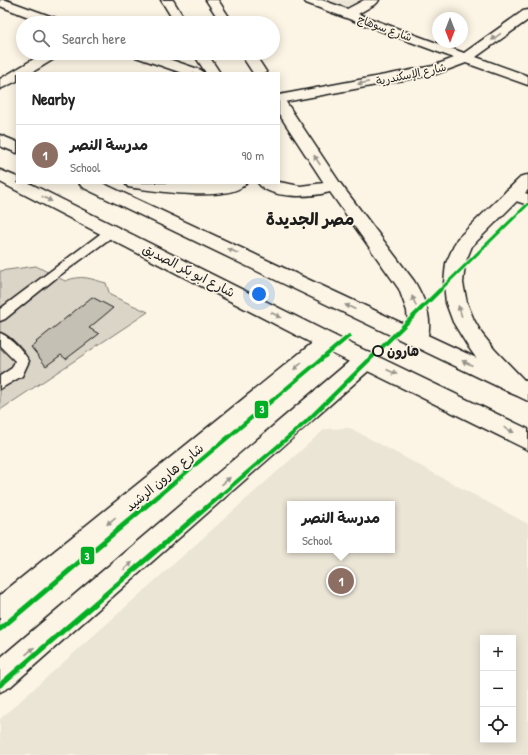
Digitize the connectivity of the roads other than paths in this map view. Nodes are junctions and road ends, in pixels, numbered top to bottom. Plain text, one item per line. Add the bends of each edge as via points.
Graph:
1 (167, 0) edge
2 (212, 0) edge
3 (310, 0) edge
4 (373, 0) edge
5 (0, 2) edge
6 (348, 14) junction
7 (528, 14) edge
8 (37, 16) edge
9 (177, 16) edge
10 (222, 16) edge
11 (467, 58) junction
12 (42, 60) edge
13 (158, 60) edge
14 (205, 60) edge
15 (252, 60) edge
16 (23, 72) edge
17 (193, 72) edge
18 (212, 72) edge
19 (259, 72) edge
20 (16, 76) edge
21 (528, 81) edge
22 (0, 85) edge
23 (280, 101) edge
24 (280, 103) edge
25 (0, 140) edge
26 (16, 148) edge
27 (0, 175) edge
28 (528, 180) edge
29 (9, 183) edge
30 (90, 184) edge
31 (146, 184) edge
32 (234, 184) edge
33 (270, 184) edge
34 (334, 186) junction
35 (521, 197) edge
36 (112, 231) junction
37 (0, 316) edge
38 (0, 338) edge
39 (417, 339) junction
40 (328, 342) junction
41 (366, 360) junction
42 (0, 383) edge
43 (522, 389) edge
44 (528, 440) edge
45 (0, 613) edge
46 (0, 676) edge

1 - 9 street
2 - 10 street
3 - 6 street, شارع سوهاج
4 - 6 street
5 - 8 street
6 - 11 street, شارع سوهاج
7 -> 11 street, شارع الإسكندرية
11 - 21 street, شارع سوهاج
11 -> 23 street, شارع الإسكندرية via 436,70
12 - 16 street
13 - 17 street
14 - 18 street
15 - 19 street
20 - 22 street
34 -> 24 street
25 - 26 street
27 - 29 street, شارع ابو بكر الصديق
28 - 35 street
29 -> 36 street, شارع ابو بكر الصديق
39 -> 30 street
31 - 32 street via 206,189
33 - 34 street via 305,191
39 -> 34 street via 419,325 414,298
43 -> 35 street via 490,360 470,334 460,313 454,285 456,262 464,243
36 - 37 lane via 52,274
36 -> 40 street, شارع ابو بكر الصديق
38 - 42 lane via 22,361 20,370 15,375
43 -> 39 street
40 - 41 street, شارع ابو بكر الصديق
40 -> 45 street, شارع هارون الرشيد
41 -> 44 street, شارع ابو بكر الصديق
46 -> 41 street

